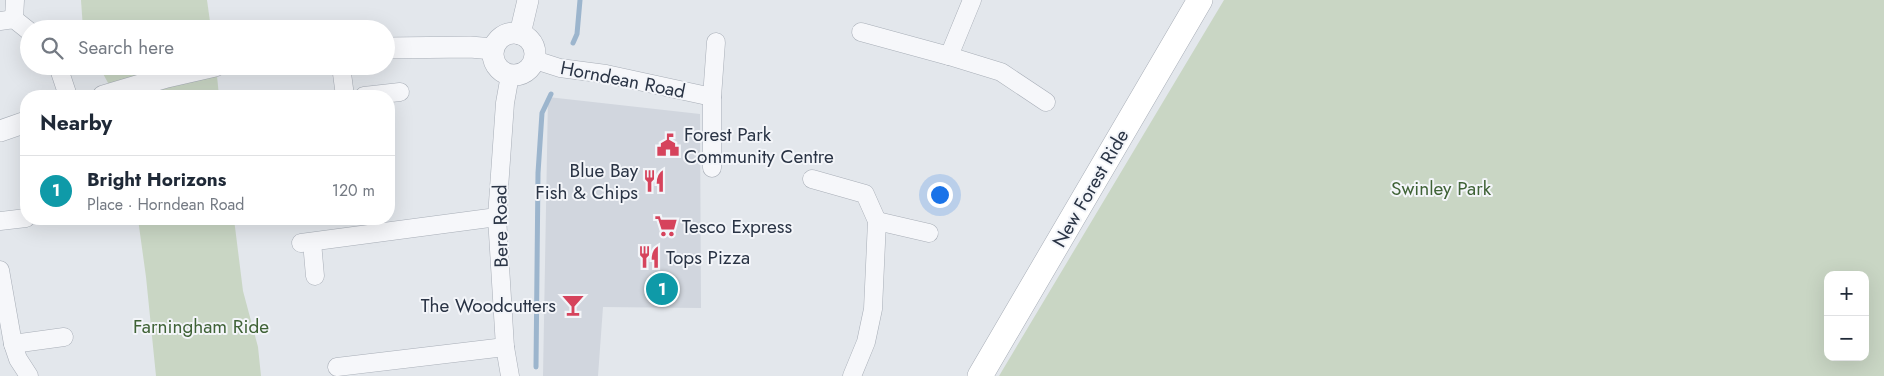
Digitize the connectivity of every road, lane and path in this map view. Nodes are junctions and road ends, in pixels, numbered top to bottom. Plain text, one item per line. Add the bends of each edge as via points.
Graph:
1 (15, 0) edge
2 (528, 0) edge
3 (972, 0) edge
4 (1200, 0) edge
5 (7, 20) edge
6 (20, 26) edge
7 (861, 32) dead end
8 (520, 34) junction
9 (716, 42) dead end
10 (395, 48) edge
11 (493, 50) junction
12 (949, 56) junction
13 (535, 60) junction
14 (61, 75) edge
15 (176, 75) edge
16 (342, 75) edge
17 (510, 75) junction
18 (66, 90) edge
19 (123, 90) edge
20 (344, 90) edge
21 (400, 92) dead end
22 (395, 93) edge
23 (712, 97) junction
24 (1046, 102) dead end
25 (20, 124) edge
26 (0, 131) edge
27 (712, 168) dead end
28 (812, 178) dead end
29 (497, 217) junction
30 (20, 219) edge
31 (0, 221) edge
32 (877, 221) junction
33 (929, 233) dead end
34 (0, 270) edge
35 (315, 276) dead end
36 (3, 311) edge
37 (64, 338) dead end
38 (13, 344) junction
39 (505, 346) junction
40 (337, 367) dead end
41 (29, 376) edge
42 (510, 376) edge
43 (852, 376) edge
44 (980, 376) edge

1 - 5 street
2 - 8 street
3 - 12 street
4 - 44 main road, New Forest Ride
5 - 6 street
7 - 12 street
8 - 11 street via 500,38
8 - 13 street via 531,41
9 - 23 street, Horndean Road
10 - 11 street via 470,47
11 - 17 street via 494,63 503,73
12 - 24 street via 1001,72
13 - 17 street via 528,71
13 - 23 street, Horndean Road via 560,68 606,74
14 - 18 street
15 - 19 street
16 - 20 street
17 - 29 street, Bere Road via 504,103
21 - 22 street
23 - 27 street, Horndean Road
25 - 26 street
28 - 32 street via 865,194
29 - 35 street via 307,243
29 - 39 street, Bere Road
30 - 31 street
32 - 33 street
32 - 43 street via 874,309 866,342
34 - 36 street
36 - 38 street
37 - 38 street
38 - 41 street
39 - 40 street
39 - 42 street, Bere Road

